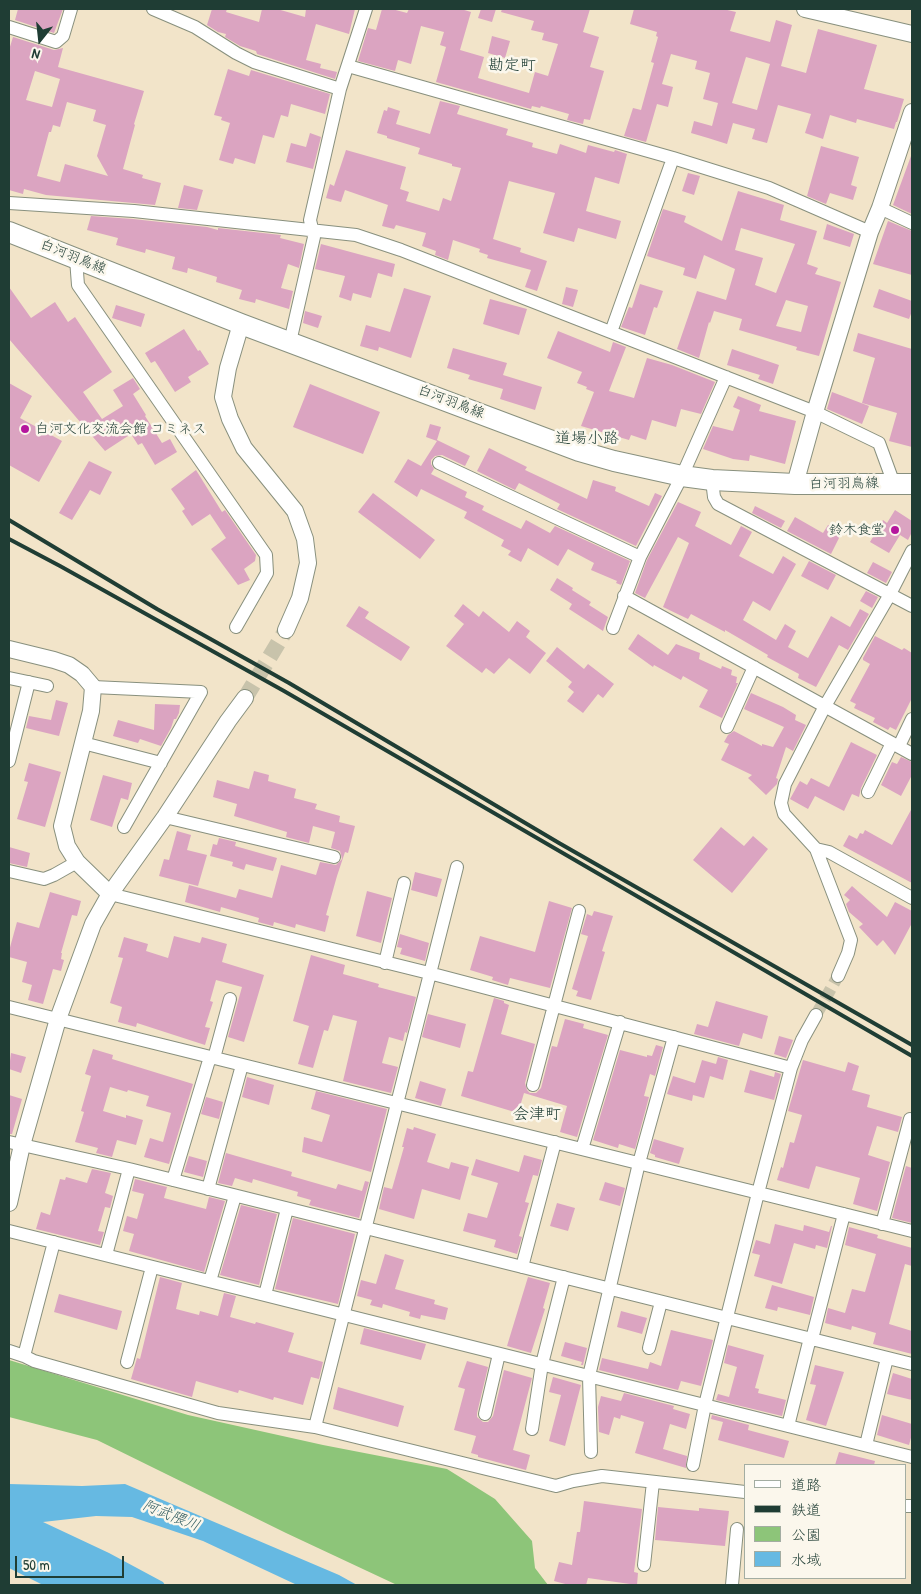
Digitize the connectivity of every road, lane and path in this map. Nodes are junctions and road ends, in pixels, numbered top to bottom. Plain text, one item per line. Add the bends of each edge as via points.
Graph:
1 (71, 9) edge
2 (153, 9) edge
3 (366, 9) edge
4 (805, 9) edge
5 (9, 26) edge
6 (912, 34) edge
7 (348, 66) junction
8 (340, 90) junction
9 (912, 112) edge
10 (673, 158) junction
11 (9, 203) edge
12 (880, 208) junction
13 (912, 223) edge
14 (313, 230) junction
15 (9, 232) edge
16 (870, 232) junction
17 (76, 259) junction
18 (241, 324) junction
19 (610, 332) junction
20 (290, 342) junction
21 (726, 377) junction
22 (814, 412) junction
23 (439, 462) dead end
24 (682, 476) junction
25 (712, 480) junction
26 (907, 483) edge
27 (795, 484) junction
28 (912, 551) edge
29 (640, 557) junction
30 (624, 596) junction
31 (889, 596) junction
32 (912, 606) edge
33 (236, 627) dead end
34 (613, 628) dead end
35 (286, 630) tunnel mouth
36 (9, 649) edge
37 (754, 667) junction
38 (9, 678) edge
39 (29, 682) junction
40 (47, 686) dead end
41 (93, 688) junction
42 (246, 698) tunnel mouth
43 (825, 706) junction
44 (912, 719) edge
45 (727, 727) dead end
46 (83, 743) junction
47 (895, 745) junction
48 (912, 754) edge
49 (9, 761) edge
50 (161, 763) junction
51 (868, 792) dead end
52 (165, 817) junction
53 (124, 827) dead end
54 (816, 849) junction
55 (334, 857) dead end
56 (77, 862) junction
57 (457, 867) dead end
58 (9, 870) edge
59 (404, 883) dead end
60 (110, 894) junction
61 (912, 898) edge
62 (579, 911) dead end
63 (385, 963) junction
64 (429, 973) junction
65 (838, 976) tunnel mouth
66 (230, 999) dead end
67 (553, 1006) junction
68 (9, 1007) edge
69 (816, 1015) tunnel mouth
70 (58, 1019) junction
71 (620, 1022) junction
72 (674, 1037) junction
73 (212, 1057) junction
74 (242, 1065) junction
75 (791, 1068) junction
76 (533, 1085) dead end
77 (396, 1103) junction
78 (910, 1118) dead end
79 (556, 1142) junction
80 (16, 1143) edge
81 (582, 1149) junction
82 (639, 1163) junction
83 (129, 1169) junction
84 (173, 1180) junction
85 (208, 1189) junction
86 (758, 1193) junction
87 (235, 1196) junction
88 (9, 1204) edge
89 (287, 1209) junction
90 (844, 1214) junction
91 (882, 1224) junction
92 (364, 1228) junction
93 (9, 1231) edge
94 (912, 1231) edge
95 (54, 1242) junction
96 (106, 1255) junction
97 (152, 1267) junction
98 (522, 1267) junction
99 (564, 1277) junction
100 (210, 1281) junction
101 (610, 1288) junction
102 (265, 1295) junction
103 (661, 1302) junction
104 (344, 1315) junction
105 (727, 1318) junction
106 (811, 1339) junction
107 (650, 1348) dead end
108 (9, 1351) edge
109 (500, 1354) junction
110 (24, 1356) junction
111 (887, 1358) junction
112 (126, 1362) dead end
113 (542, 1364) junction
114 (912, 1364) edge
115 (589, 1376) junction
116 (705, 1405) junction
117 (484, 1414) dead end
118 (788, 1426) junction
119 (315, 1427) junction
120 (532, 1429) dead end
121 (866, 1446) junction
122 (591, 1452) dead end
123 (912, 1457) edge
124 (693, 1465) dead end
125 (653, 1482) junction
126 (744, 1492) edge
127 (737, 1530) dead end
128 (740, 1559) edge
129 (644, 1565) dead end
130 (732, 1585) edge

1 - 5 street via 63,36 56,42
2 - 8 street via 195,27 254,62
3 - 7 street
4 - 6 street
7 - 8 street
7 - 10 street
8 - 14 street via 310,220
9 - 12 street
10 - 16 street via 769,188
10 - 19 street
11 - 14 street via 134,211
12 - 13 street
12 - 16 street
14 - 19 street via 356,235 401,250
14 - 20 street
15 - 17 main road, 白河羽鳥線
16 - 22 street
17 - 18 main road, 白河羽鳥線
17 - 33 street via 78,285 266,555 267,573
18 - 20 main road, 白河羽鳥線
18 - 35 street via 224,381 225,405 244,448 295,511 305,539 308,563 300,598
19 - 21 street
20 - 24 main road, 白河羽鳥線 via 579,451
21 - 22 street
21 - 24 street
22 - 26 street via 879,442
22 - 27 street
23 - 29 street
24 - 25 main road, 白河羽鳥線
24 - 29 street
25 - 27 main road, 白河羽鳥線
25 - 31 street via 718,504
26 - 27 main road, 白河羽鳥線
28 - 31 street
29 - 30 street
30 - 34 street
30 - 37 street
31 - 32 street
31 - 43 street
36 - 41 street via 70,665
37 - 43 street
37 - 45 street
38 - 39 street
39 - 40 street
39 - 49 street
41 - 46 street
41 - 50 street via 201,692
42 - 52 street
43 - 47 street
43 - 54 street via 785,784 781,803 784,814
44 - 47 street
46 - 50 street
46 - 56 street via 62,826 67,846
47 - 48 street
47 - 51 street
50 - 53 street
52 - 55 street
52 - 60 street
54 - 61 street via 829,852
54 - 65 street via 851,940
56 - 58 street via 44,879
56 - 60 street
57 - 64 street
59 - 63 street
60 - 63 street
60 - 70 street via 93,924
62 - 67 street
63 - 64 street
64 - 67 street
64 - 77 street
66 - 73 street
67 - 71 street
67 - 76 street
68 - 70 street
69 - 75 street
70 - 73 street
70 - 80 street
71 - 72 street
71 - 81 street
72 - 75 street
72 - 82 street
73 - 74 street
73 - 84 street
74 - 77 street
74 - 85 street
75 - 86 street
77 - 79 street
77 - 92 street
78 - 91 street
79 - 81 street
79 - 98 street
80 - 83 street
80 - 88 street
81 - 82 street
82 - 86 street
82 - 101 street
83 - 84 street
83 - 96 street
84 - 85 street
85 - 87 street
86 - 90 street
86 - 105 street
87 - 89 street
87 - 100 street
89 - 92 street
89 - 102 street
90 - 91 street
90 - 106 street
91 - 94 street
92 - 98 street
92 - 104 street
93 - 95 street
95 - 96 street
95 - 110 street
96 - 97 street
97 - 100 street
97 - 112 street
98 - 99 street
99 - 101 street
99 - 113 street
100 - 102 street
101 - 103 street
101 - 115 street
102 - 104 street
103 - 105 street
103 - 107 street
104 - 109 street
104 - 119 street
105 - 106 street
105 - 116 street
106 - 111 street
106 - 118 street
108 - 110 street
109 - 113 street
109 - 117 street
110 - 119 street via 218,1413
111 - 114 street
111 - 121 street
113 - 115 street
113 - 120 street
115 - 116 street
115 - 122 street
116 - 118 street
116 - 124 street
118 - 121 street
119 - 125 street via 556,1486 602,1476
121 - 123 street
125 - 126 street
125 - 129 street
127 - 128 street
128 - 130 street

